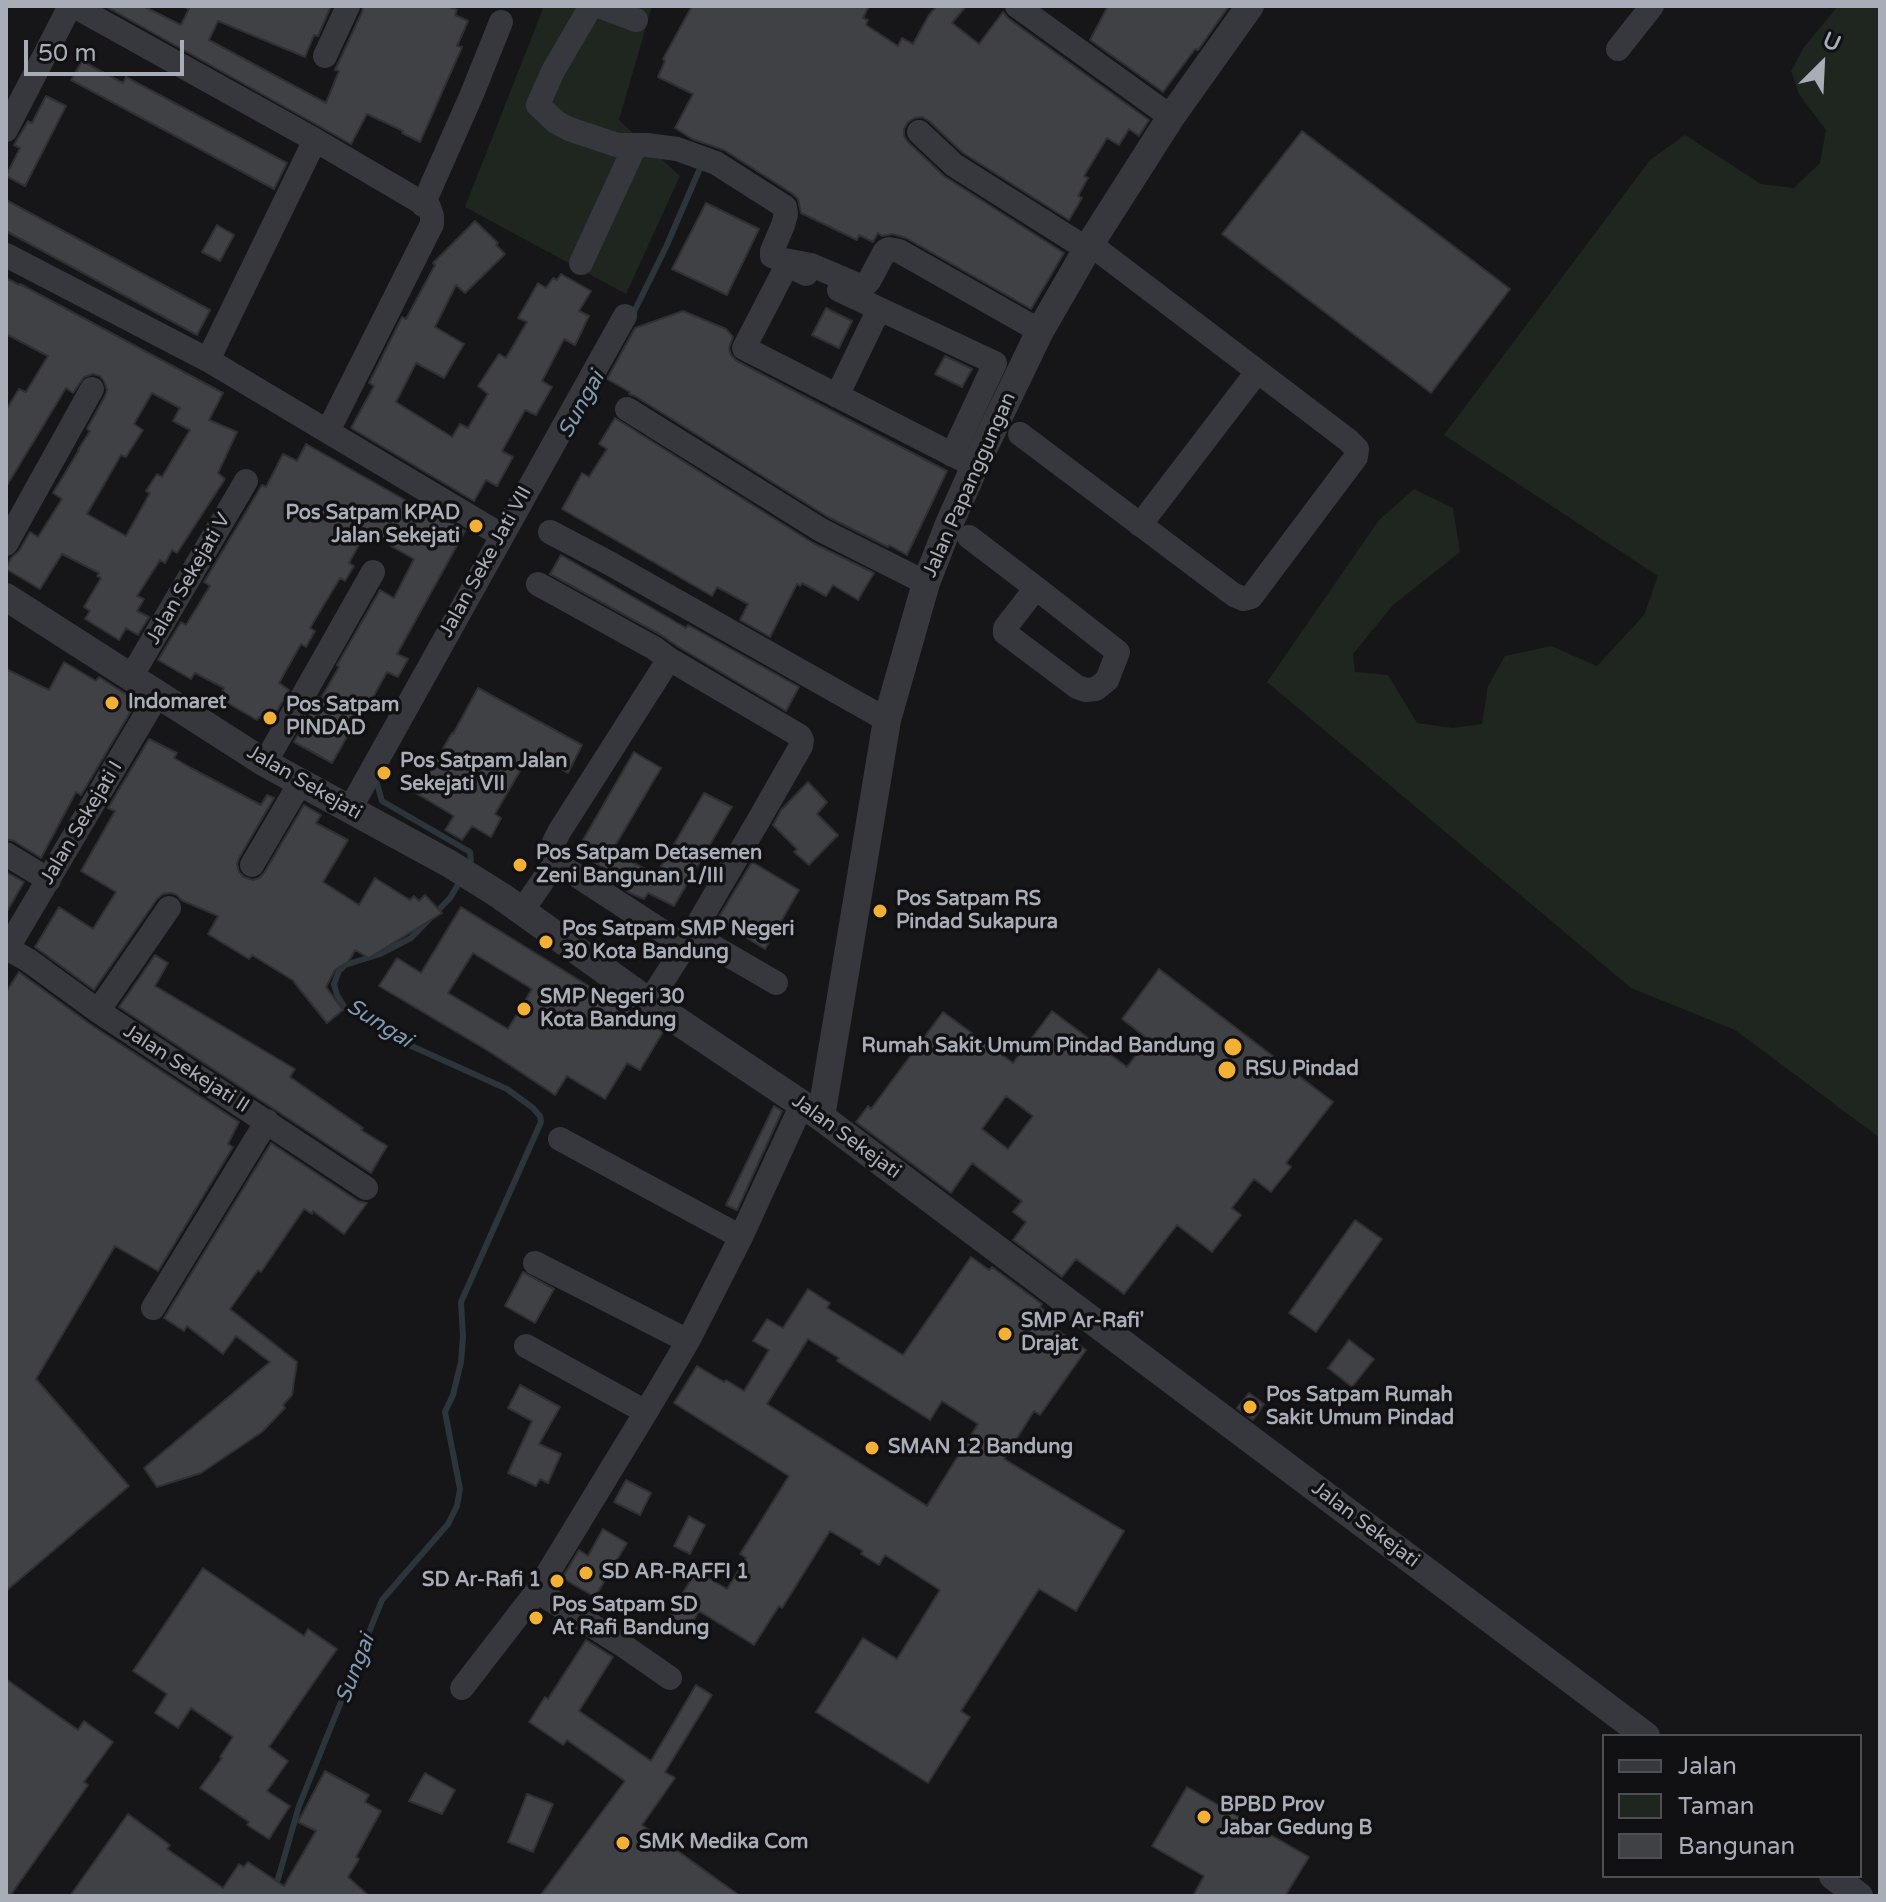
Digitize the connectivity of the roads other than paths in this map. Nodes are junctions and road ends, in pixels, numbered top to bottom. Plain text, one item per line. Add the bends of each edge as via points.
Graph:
1 (72, 6) edge
2 (348, 6) edge
3 (591, 6) edge
4 (599, 6) edge
5 (1017, 6) edge
6 (1250, 6) edge
7 (1652, 6) edge
8 (636, 20) dead end
9 (501, 22) dead end
10 (1618, 49) dead end
11 (325, 56) dead end
12 (1171, 117) junction
13 (6, 130) edge
14 (919, 132) dead end
15 (315, 140) junction
16 (635, 146) junction
17 (423, 205) junction
18 (1088, 247) junction
19 (6, 255) edge
20 (581, 263) dead end
21 (879, 309) junction
22 (625, 316) dead end
23 (1040, 331) junction
24 (208, 360) junction
25 (1257, 372) junction
26 (92, 389) dead end
27 (837, 396) junction
28 (627, 409) dead end
29 (328, 431) junction
30 (1020, 434) dead end
31 (964, 460) junction
32 (246, 481) dead end
33 (1140, 525) junction
34 (550, 532) dead end
35 (501, 535) junction
36 (969, 537) dead end
37 (6, 544) edge
38 (373, 572) dead end
39 (926, 583) junction
40 (538, 584) dead end
41 (1036, 588) junction
42 (6, 597) edge
43 (669, 659) junction
44 (131, 677) junction
45 (158, 694) junction
46 (887, 720) junction
47 (265, 763) junction
48 (300, 783) junction
49 (350, 809) junction
50 (6, 854) edge
51 (557, 860) junction
52 (252, 865) dead end
53 (49, 880) junction
54 (169, 908) dead end
55 (522, 911) junction
56 (688, 940) junction
57 (7, 950) edge
58 (776, 983) dead end
59 (649, 1002) junction
60 (98, 1011) junction
61 (811, 1110) junction
62 (267, 1121) junction
63 (560, 1139) dead end
64 (366, 1188) dead end
65 (741, 1237) junction
66 (535, 1263) dead end
67 (153, 1308) dead end
68 (688, 1341) junction
69 (526, 1346) dead end
70 (646, 1412) junction
71 (537, 1591) junction
72 (670, 1678) dead end
73 (462, 1688) dead end
74 (1643, 1734) edge
75 (1836, 1878) edge
76 (1859, 1896) edge

1 - 13 street
1 - 15 street
2 - 11 street
3 - 16 street via 538,105 569,129
4 - 8 street
5 - 12 street
6 - 12 street, Jalan Papanggungan
7 - 10 street
9 - 17 street
12 - 18 street, Jalan Papanggungan
14 - 18 street via 954,165
15 - 17 street
15 - 24 street
16 - 20 street
16 - 23 street via 677,149 716,163 785,207 772,256 811,265 863,287 885,251 899,251
17 - 29 street via 431,211 432,224
18 - 23 street, Jalan Papanggungan
18 - 25 street
19 - 24 street
21 - 27 street
21 - 27 street via 787,265 744,348
21 - 31 street via 995,363
22 - 35 street, Jalan Seke Jati VII
23 - 31 street, Jalan Papanggungan
24 - 29 street
25 - 33 street
25 - 33 street via 1357,449 1344,475 1248,599 1234,595
26 - 37 street
27 - 31 street
28 - 39 street via 821,530
29 - 35 street
30 - 33 street
31 - 39 street, Jalan Papanggungan via 949,524
32 - 44 street, Jalan Sekejati V
34 - 46 street
35 - 49 street, Jalan Seke Jati VII
36 - 41 street
38 - 47 street
39 - 46 street, Jalan Papanggungan
40 - 43 street
41 - 41 street via 1118,652 1107,680 1096,689 1077,687 1005,633
42 - 44 street, Jalan Sekejati
43 - 51 street via 554,842
43 - 56 street via 802,740
44 - 45 street, Jalan Sekejati
45 - 47 street, Jalan Sekejati
45 - 53 street, Jalan Sekejati I
46 - 61 street, Jalan Papanggungan
47 - 48 street, Jalan Sekejati
48 - 49 street, Jalan Sekejati
48 - 52 street
49 - 55 street, Jalan Sekejati
50 - 53 street
51 - 55 street
51 - 56 street
53 - 57 street, Jalan Sekejati I
54 - 60 street
55 - 59 street, Jalan Sekejati
56 - 58 street
56 - 59 street
57 - 60 street, Jalan Sekejati II
59 - 61 street, Jalan Sekejati
60 - 62 street, Jalan Sekejati II
61 - 65 street
61 - 74 street, Jalan Sekejati
62 - 64 street, Jalan Sekejati II
62 - 67 street
63 - 65 street
65 - 68 street
66 - 68 street
68 - 70 street
69 - 70 street
70 - 71 street
71 - 72 street
71 - 73 street
75 - 76 street

